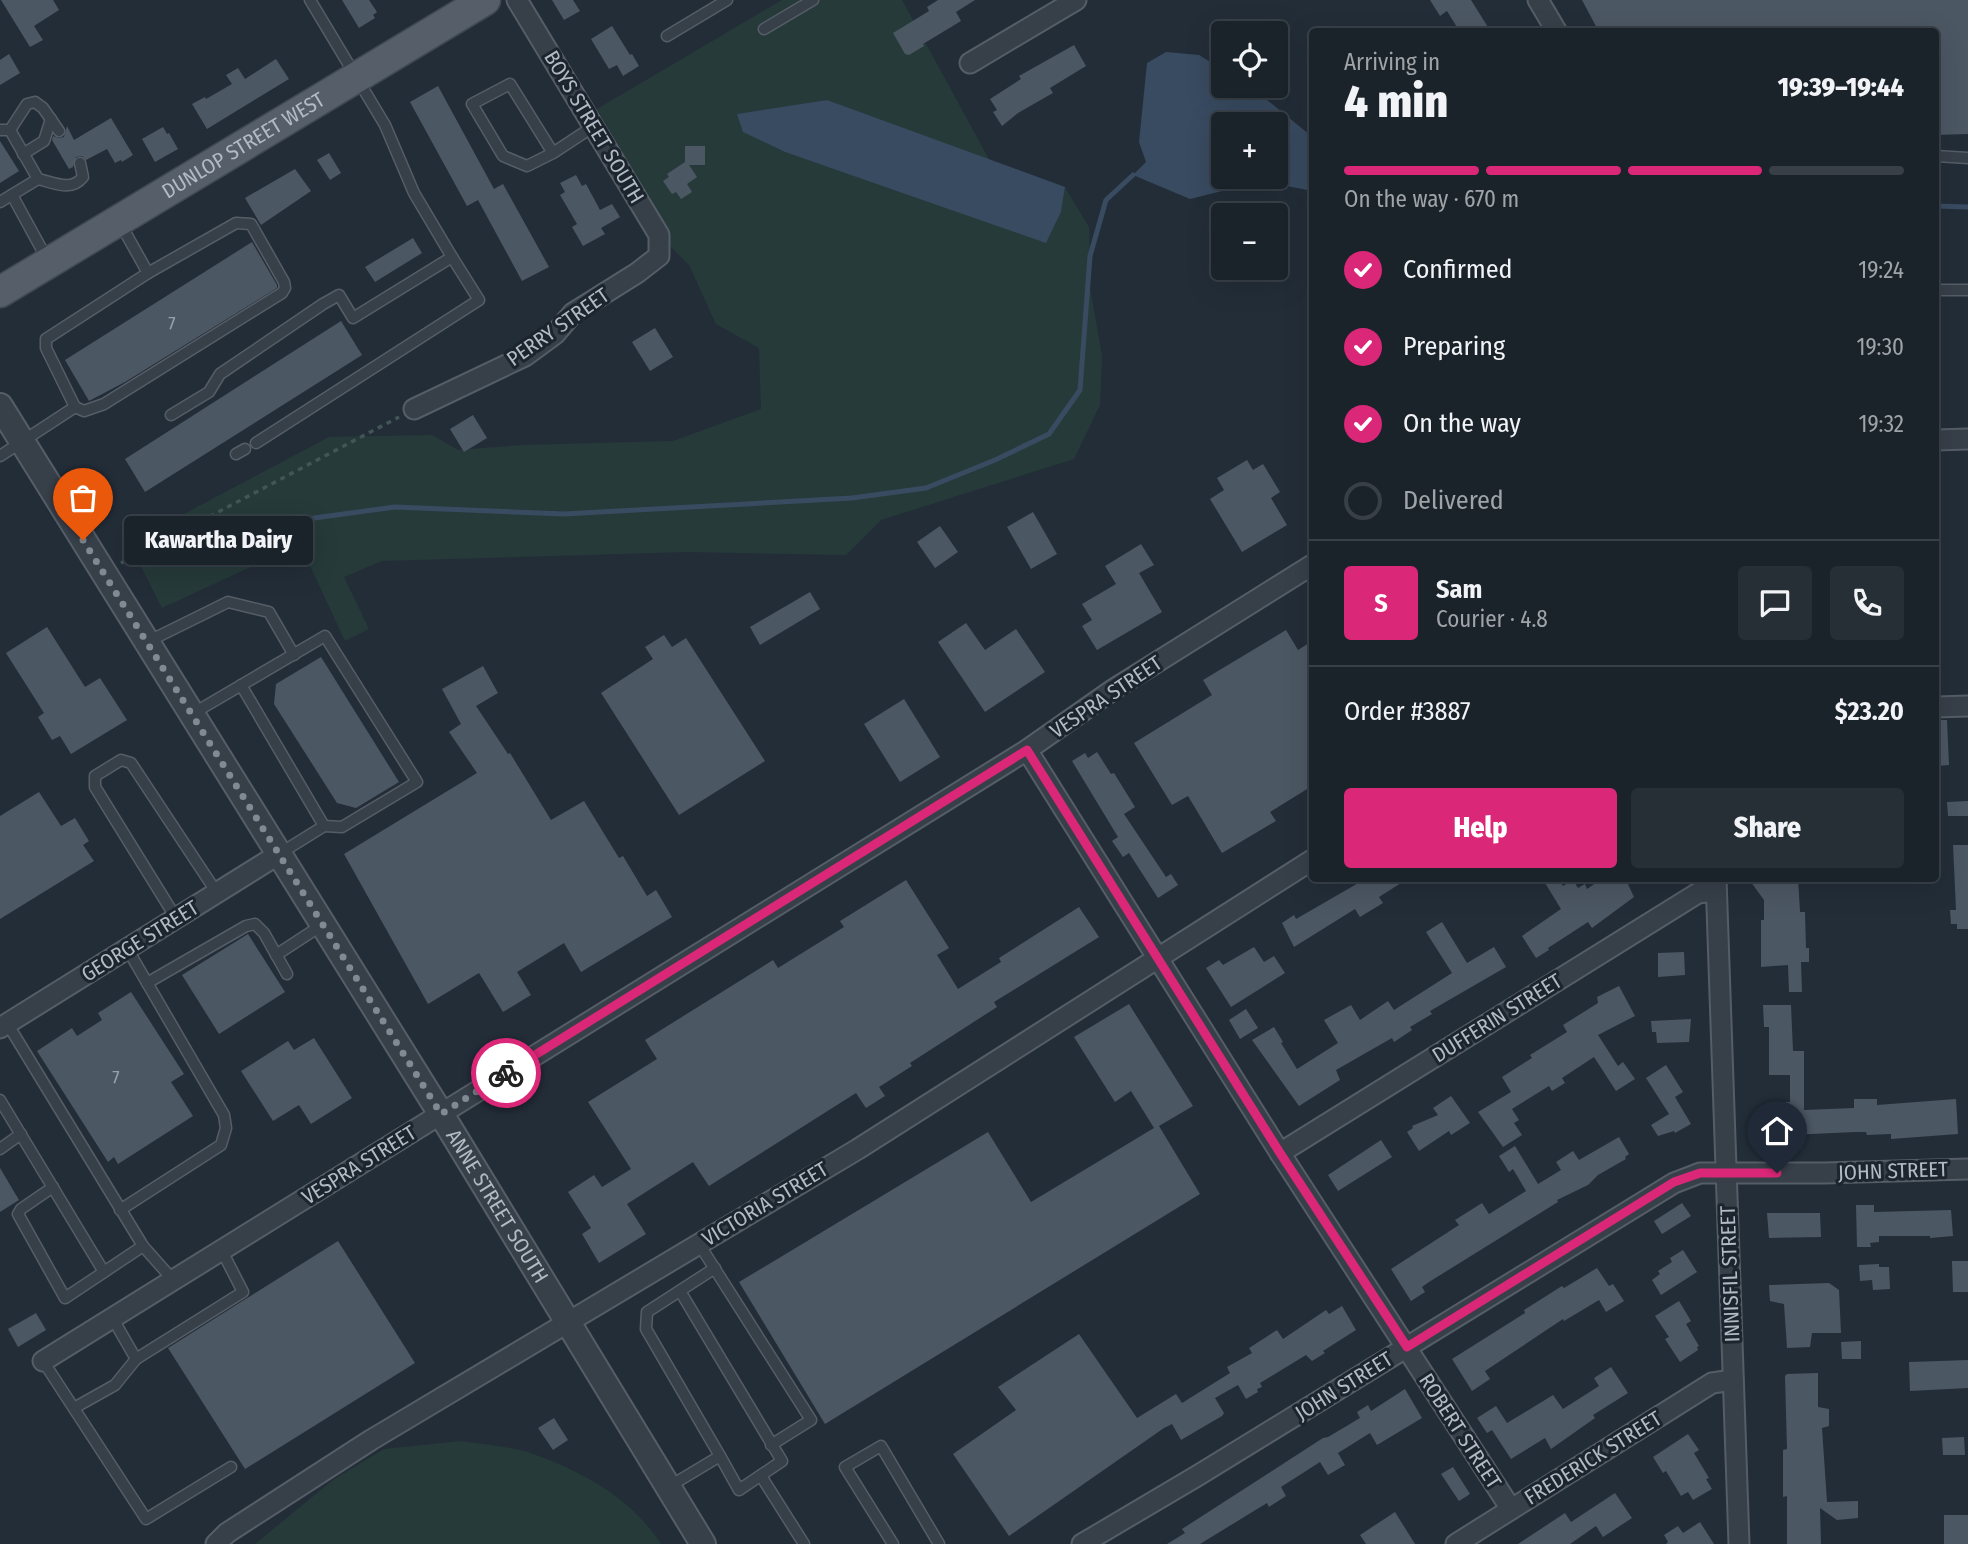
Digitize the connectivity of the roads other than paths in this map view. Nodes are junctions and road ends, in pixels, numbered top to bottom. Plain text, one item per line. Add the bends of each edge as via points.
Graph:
1 (310, 0) edge
2 (485, 0) edge
3 (517, 0) edge
4 (727, 0) edge
5 (813, 0) edge
6 (1076, 0) edge
7 (1538, 0) edge
8 (1555, 28) edge
9 (764, 29) dead end
10 (667, 36) dead end
11 (970, 63) dead end
12 (357, 77) junction
13 (51, 119) junction
14 (594, 126) junction
15 (5, 130) edge
16 (59, 131) dead end
17 (553, 153) junction
18 (23, 155) junction
19 (1939, 156) edge
20 (1968, 158) edge
21 (79, 163) dead end
22 (38, 179) junction
23 (4, 198) edge
24 (118, 221) junction
25 (659, 256) joint
26 (452, 257) junction
27 (49, 262) junction
28 (148, 273) junction
29 (1939, 290) edge
30 (1968, 290) edge
31 (0, 292) edge
32 (0, 406) edge
33 (75, 407) junction
34 (414, 409) road end
35 (171, 415) dead end
36 (1939, 439) edge
37 (1968, 439) edge
38 (22, 442) junction
39 (256, 443) dead end
40 (0, 456) edge
41 (1309, 567) edge
42 (146, 642) junction
43 (293, 655) junction
44 (242, 685) junction
45 (1968, 706) edge
46 (1939, 707) edge
47 (192, 715) junction
48 (1027, 750) junction
49 (324, 826) junction
50 (279, 855) junction
51 (1309, 862) edge
52 (1716, 885) edge
53 (217, 893) junction
54 (176, 918) junction
55 (322, 925) junction
56 (128, 950) junction
57 (276, 955) junction
58 (1159, 957) junction
59 (287, 974) dead end
60 (147, 983) junction
61 (4, 1026) edge
62 (0, 1100) edge
63 (441, 1114) junction
64 (21, 1135) junction
65 (0, 1149) edge
66 (1280, 1153) junction
67 (1968, 1169) edge
68 (1727, 1173) junction
69 (53, 1187) junction
70 (120, 1210) junction
71 (699, 1244) junction
72 (143, 1246) junction
73 (222, 1251) junction
74 (715, 1268) junction
75 (104, 1272) junction
76 (174, 1281) junction
77 (680, 1291) junction
78 (113, 1319) junction
79 (567, 1323) junction
80 (1407, 1347) junction
81 (136, 1359) junction
82 (43, 1361) joint
83 (1733, 1380) junction
84 (74, 1408) junction
85 (771, 1445) junction
86 (720, 1456) junction
87 (231, 1466) dead end
88 (761, 1476) junction
89 (668, 1487) junction
90 (1511, 1509) junction
91 (216, 1544) edge
92 (703, 1544) edge
93 (804, 1544) edge
94 (893, 1544) edge
95 (939, 1544) edge
96 (1082, 1544) edge
97 (1456, 1544) edge
98 (1739, 1544) edge

1 - 12 lane
2 - 12 main road, DUNLOP STREET WEST
3 - 14 street, BOYS STREET SOUTH
4 - 10 lane
5 - 9 lane
6 - 11 street
7 - 8 street
12 - 24 main road, DUNLOP STREET WEST
12 - 26 lane via 385,125 414,193
13 - 15 lane via 35,102 27,104
13 - 16 lane
13 - 18 lane via 44,141
14 - 17 lane
14 - 25 street, BOYS STREET SOUTH via 659,235
15 - 18 lane
17 - 17 lane via 527,166 503,156 472,104 510,84
18 - 22 lane
19 - 20 lane
21 - 22 lane via 83,177 78,184 69,187
22 - 23 lane
23 - 27 lane
24 - 27 main road, DUNLOP STREET WEST
24 - 28 lane
25 - 34 street, PERRY STREET via 573,313 555,334 525,356
26 - 35 lane via 353,318 339,295 220,374 209,392
26 - 39 lane via 479,300
27 - 31 main road, DUNLOP STREET WEST
28 - 33 lane via 46,338 46,348
28 - 33 lane via 236,223 244,223 251,225 285,288 104,404 84,411
29 - 30 lane
32 - 38 street, ANNE STREET SOUTH
33 - 38 lane
36 - 37 street
38 - 40 lane
38 - 42 street, ANNE STREET SOUTH
41 - 48 street, VESPRA STREET via 1114,689
42 - 43 lane via 228,602 269,612
42 - 47 street, ANNE STREET SOUTH
43 - 44 lane
43 - 49 lane via 325,636 418,782 342,827
44 - 47 lane
44 - 49 lane
45 - 46 street
47 - 50 street, ANNE STREET SOUTH
48 - 58 street, ROBERT STREET
48 - 63 street, VESPRA STREET
49 - 50 lane
50 - 53 street, GEORGE STREET
50 - 55 street, ANNE STREET SOUTH
51 - 58 street, VICTORIA STREET
52 - 66 street, DUFFERIN STREET
52 - 68 street, INNISFIL STREET
53 - 54 street, GEORGE STREET
53 - 54 lane via 131,762 121,760 95,776 95,787
54 - 56 street, GEORGE STREET
55 - 57 lane
55 - 63 street, ANNE STREET SOUTH
56 - 60 lane
56 - 61 street, GEORGE STREET
57 - 59 lane
57 - 60 lane via 255,924
58 - 66 street, ROBERT STREET
58 - 71 street, VICTORIA STREET via 858,1149
60 - 70 lane via 224,1115 226,1128 221,1145
61 - 70 lane
62 - 64 lane
63 - 73 street, VESPRA STREET
63 - 79 street, ANNE STREET SOUTH
64 - 65 lane
64 - 69 lane
66 - 80 street, ROBERT STREET
67 - 68 street, JOHN STREET
68 - 80 street, JOHN STREET via 1700,1173 1674,1182
68 - 83 street, INNISFIL STREET
69 - 75 lane
69 - 75 lane via 18,1214 65,1298
70 - 72 lane
71 - 74 lane
71 - 79 street, VICTORIA STREET
72 - 75 lane
72 - 76 lane
73 - 76 street, VESPRA STREET
73 - 81 lane via 243,1292
74 - 77 lane
74 - 85 lane via 811,1420
76 - 78 street, VESPRA STREET
77 - 85 lane
77 - 86 lane via 647,1312 646,1329
78 - 81 lane
78 - 82 street, VESPRA STREET
79 - 89 street, ANNE STREET SOUTH
79 - 91 street, VICTORIA STREET via 371,1440
80 - 90 street, ROBERT STREET
80 - 96 street, JOHN STREET
81 - 84 lane via 115,1385
82 - 84 lane
83 - 90 street, FREDERICK STREET via 1712,1383
83 - 98 street, INNISFIL STREET
84 - 87 lane via 146,1519
85 - 88 lane via 782,1461
86 - 88 lane via 739,1490
86 - 89 lane
88 - 93 lane
89 - 92 street, ANNE STREET SOUTH
90 - 97 street, FREDERICK STREET
94 - 95 lane via 845,1467 881,1446

